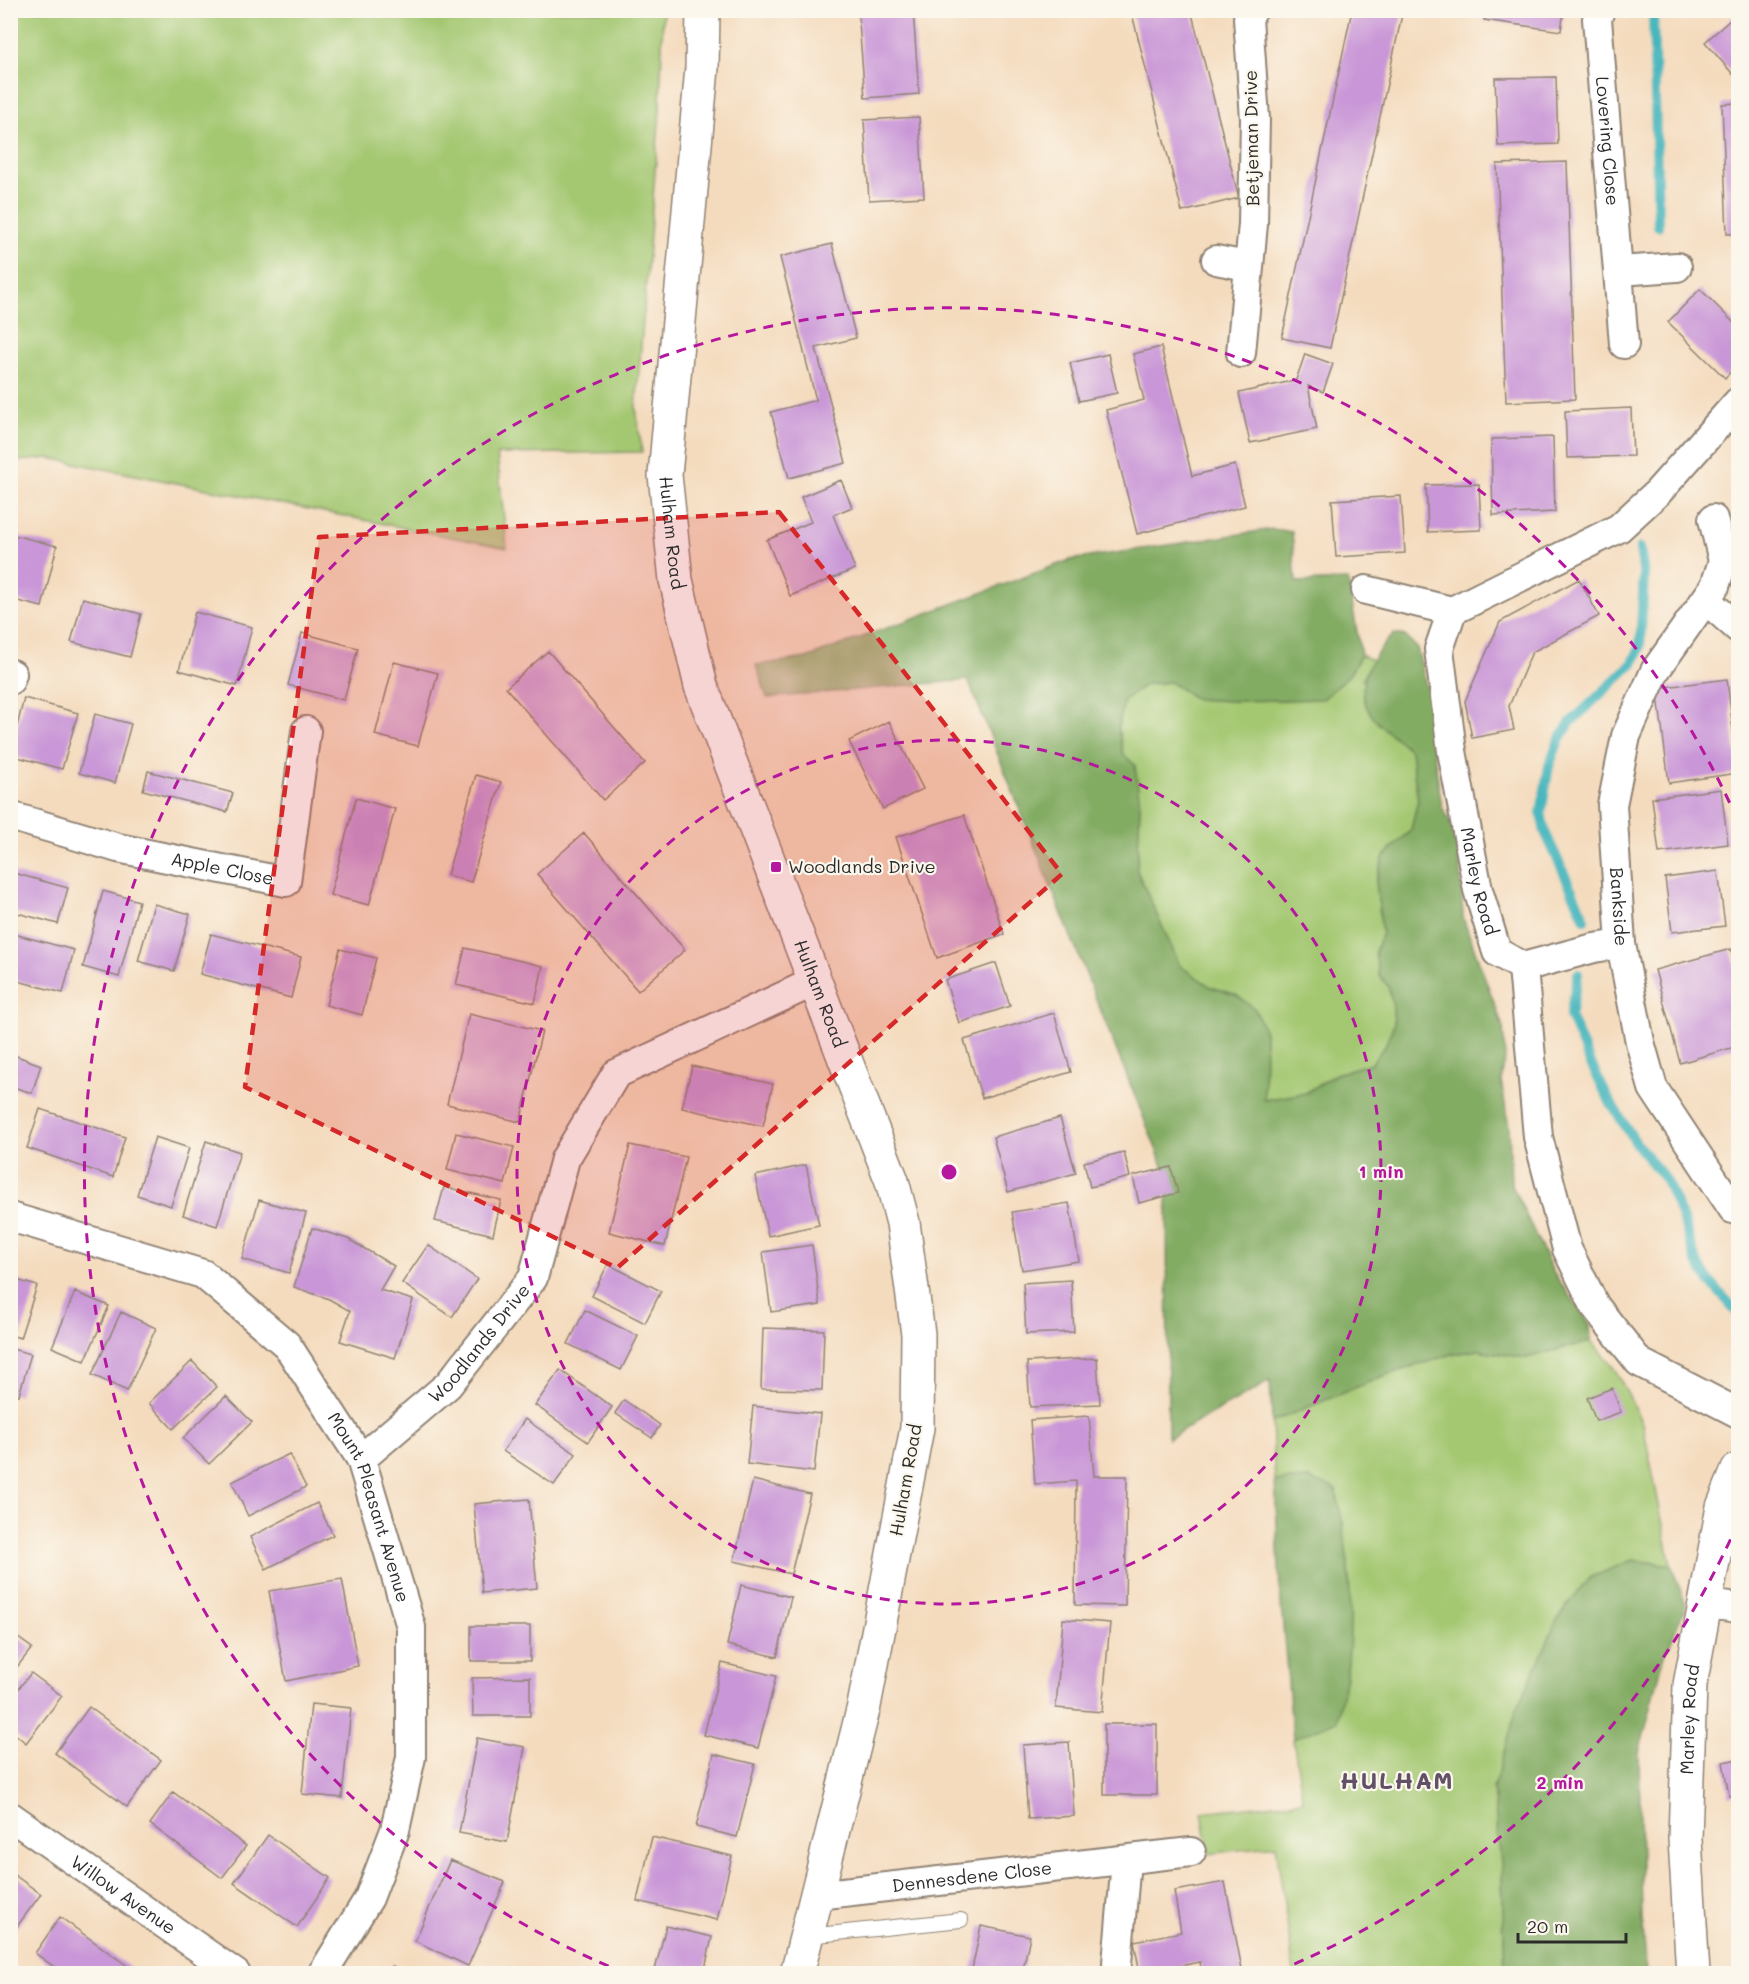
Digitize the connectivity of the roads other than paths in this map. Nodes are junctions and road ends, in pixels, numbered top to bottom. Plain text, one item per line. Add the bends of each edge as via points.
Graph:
1 (703, 10) edge
2 (1253, 10) edge
3 (1600, 10) edge
4 (1216, 260) dead end
5 (1247, 266) junction
6 (1677, 267) dead end
7 (1619, 272) junction
8 (1624, 344) dead end
9 (1242, 352) dead end
10 (1738, 402) edge
11 (1713, 519) dead end
12 (1366, 590) dead end
13 (1706, 600) junction
14 (1452, 611) junction
15 (1738, 628) edge
16 (306, 732) dead end
17 (10, 816) edge
18 (1620, 944) junction
19 (1523, 967) junction
20 (814, 982) junction
21 (1733, 1209) dead end
22 (10, 1217) edge
23 (1738, 1413) edge
24 (361, 1459) junction
25 (1738, 1470) edge
26 (1723, 1606) edge
27 (10, 1816) edge
28 (1191, 1852) dead end
29 (1126, 1861) junction
30 (817, 1895) junction
31 (961, 1920) dead end
32 (806, 1936) junction
33 (1117, 1968) edge
34 (236, 1974) edge
35 (322, 1974) edge
36 (797, 1974) edge
37 (1694, 1974) edge

1 - 20 street, Hulham Road via 702,68 665,475 669,521 676,580 701,686
2 - 5 street, Betjeman Drive via 1248,18 1255,119 1253,224
3 - 7 street, Lovering Close via 1597,19
4 - 5 street
5 - 9 street, Betjeman Drive
6 - 7 street
7 - 8 street, Lovering Close
10 - 14 street via 1658,492 1619,528
11 - 13 street, Bankside via 1723,561
12 - 14 street
13 - 15 street
13 - 18 street, Bankside via 1655,671 1626,736 1612,805
14 - 19 street, Marley Road via 1439,649 1452,751 1478,890 1497,952
16 - 17 street, Apple Close via 286,882 118,848
18 - 19 street
18 - 21 street, Bankside via 1653,1088
19 - 23 street via 1538,1137 1567,1249 1594,1306 1639,1362
20 - 24 street, Woodlands Drive via 616,1074 566,1158 532,1278 448,1385
20 - 30 street, Hulham Road via 892,1181 903,1223 918,1334 917,1428 864,1706
22 - 24 street, Mount Pleasant Avenue via 202,1274 287,1345
24 - 35 street, Mount Pleasant Avenue via 411,1627 411,1757 395,1830 369,1898
25 - 26 street, Marley Road via 1724,1507
26 - 37 street, Marley Road via 1690,1685 1685,1839
27 - 34 street, Willow Avenue
28 - 29 street, Dennesdene Close
29 - 30 street, Dennesdene Close
29 - 33 street
30 - 32 street, Hulham Road
31 - 32 lane
32 - 36 street, Hulham Road

